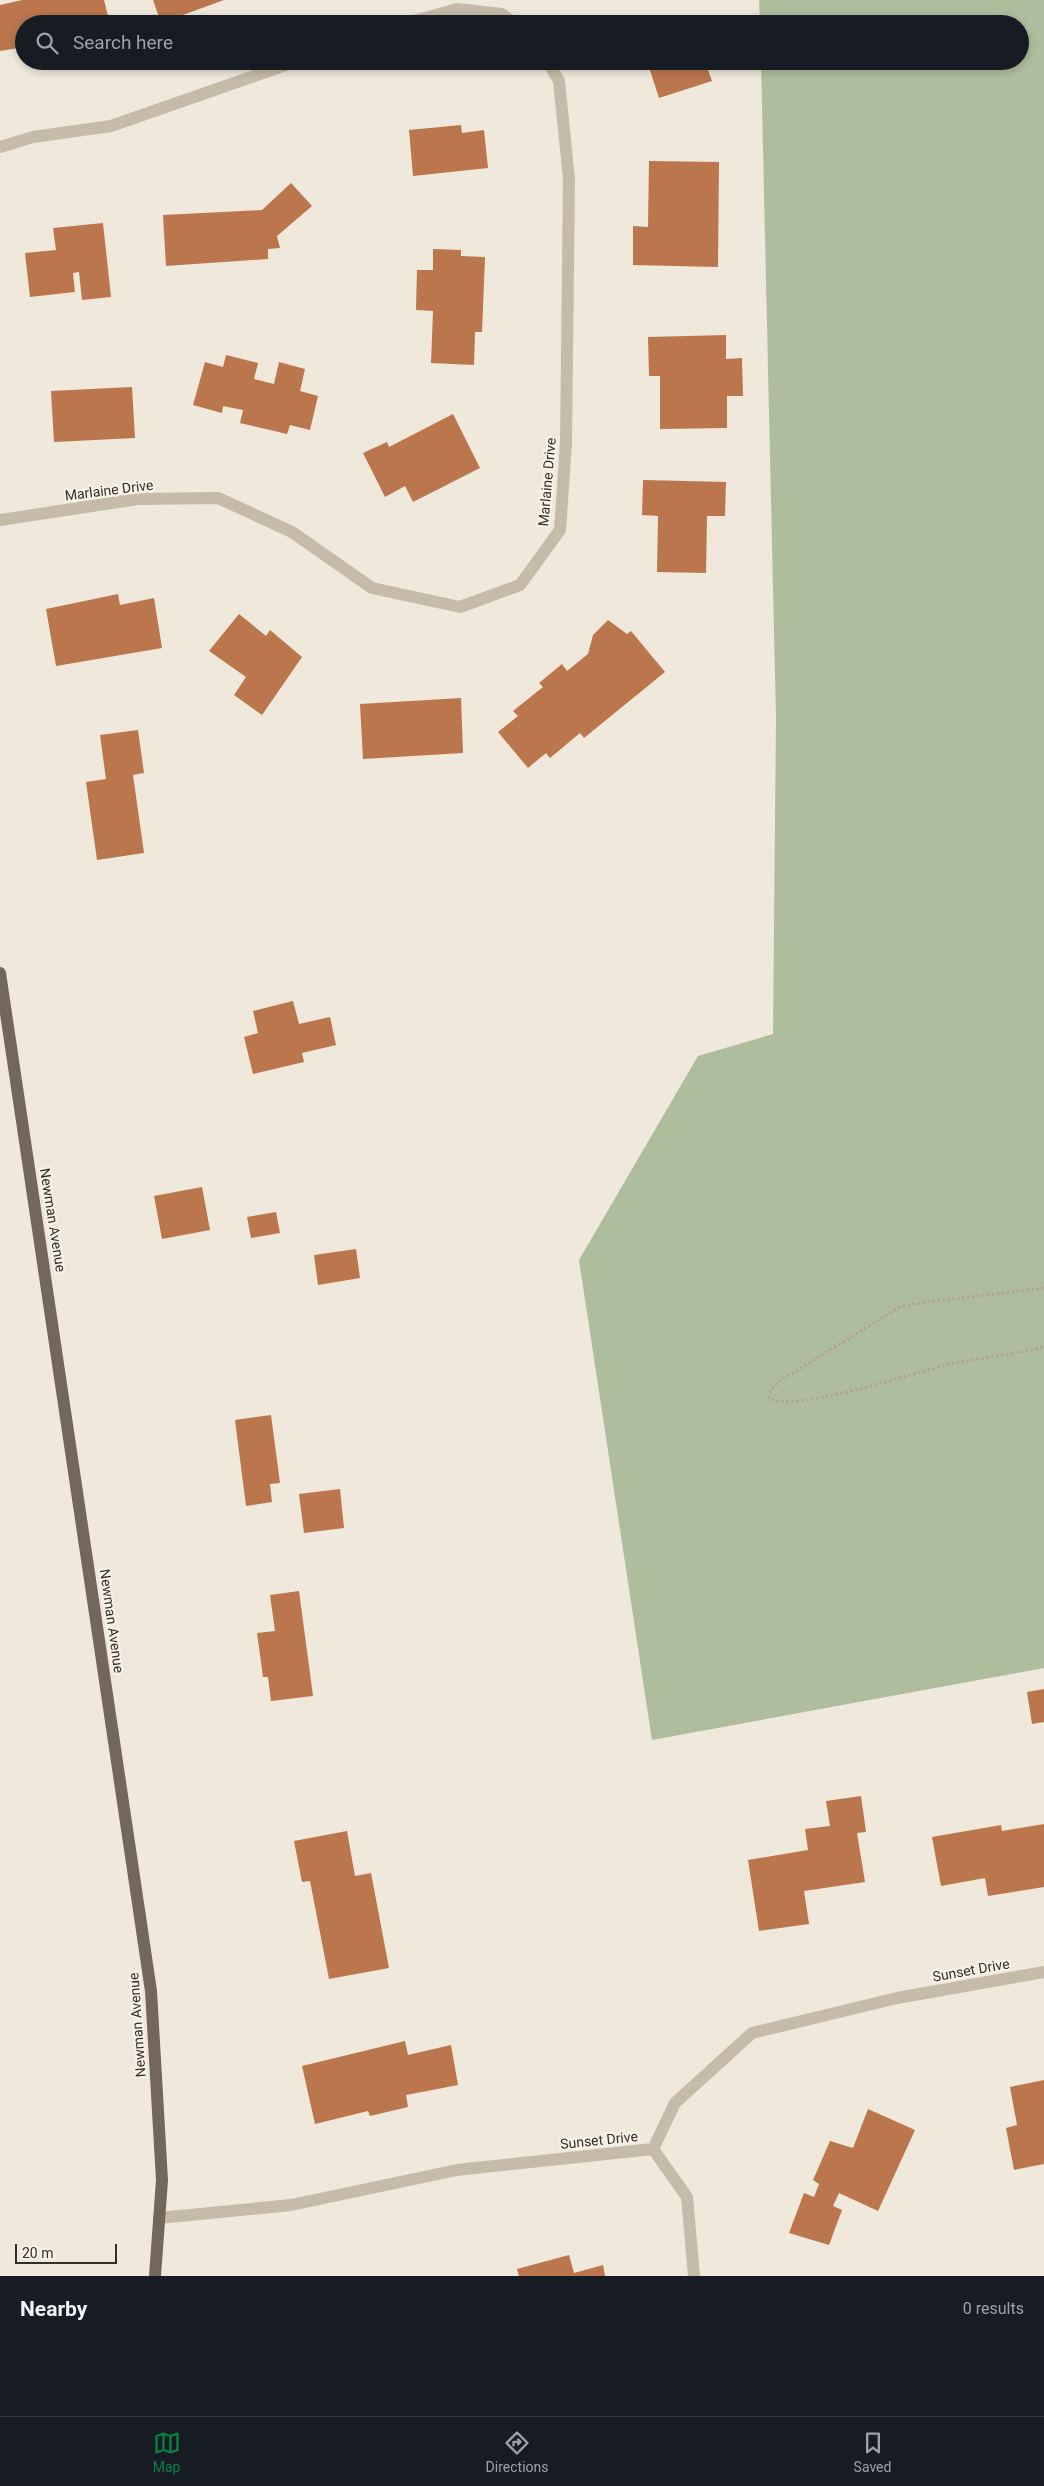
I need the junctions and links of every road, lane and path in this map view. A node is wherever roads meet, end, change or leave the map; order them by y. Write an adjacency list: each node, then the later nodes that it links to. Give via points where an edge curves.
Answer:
1 (435, 15): 2 (street, via 457,9)
2 (503, 15)
3 (271, 70): 5 (street, via 111,126 33,137)
4 (553, 70): 6 (street, Marlaine Drive, via 559,81 569,179 566,443 560,530 520,584 460,607 372,588 292,532 218,498 138,499)
5 (0, 147)
6 (0, 520)
7 (0, 973): 12 (main road, Newman Avenue, via 151,1991 162,2180)
8 (1044, 1288): 9 (path, via 900,1307 778,1382 769,1397 780,1402 816,1399 950,1364)
9 (1044, 1347)
10 (1044, 1972): 11 (street, Sunset Drive, via 897,1998 752,2033 674,2103)
11 (653, 2149): 12 (street, Sunset Drive, via 457,2170 291,2205); 14 (street, via 686,2196)
12 (159, 2218): 13 (main road, Newman Avenue)
13 (155, 2276)
14 (694, 2276)

